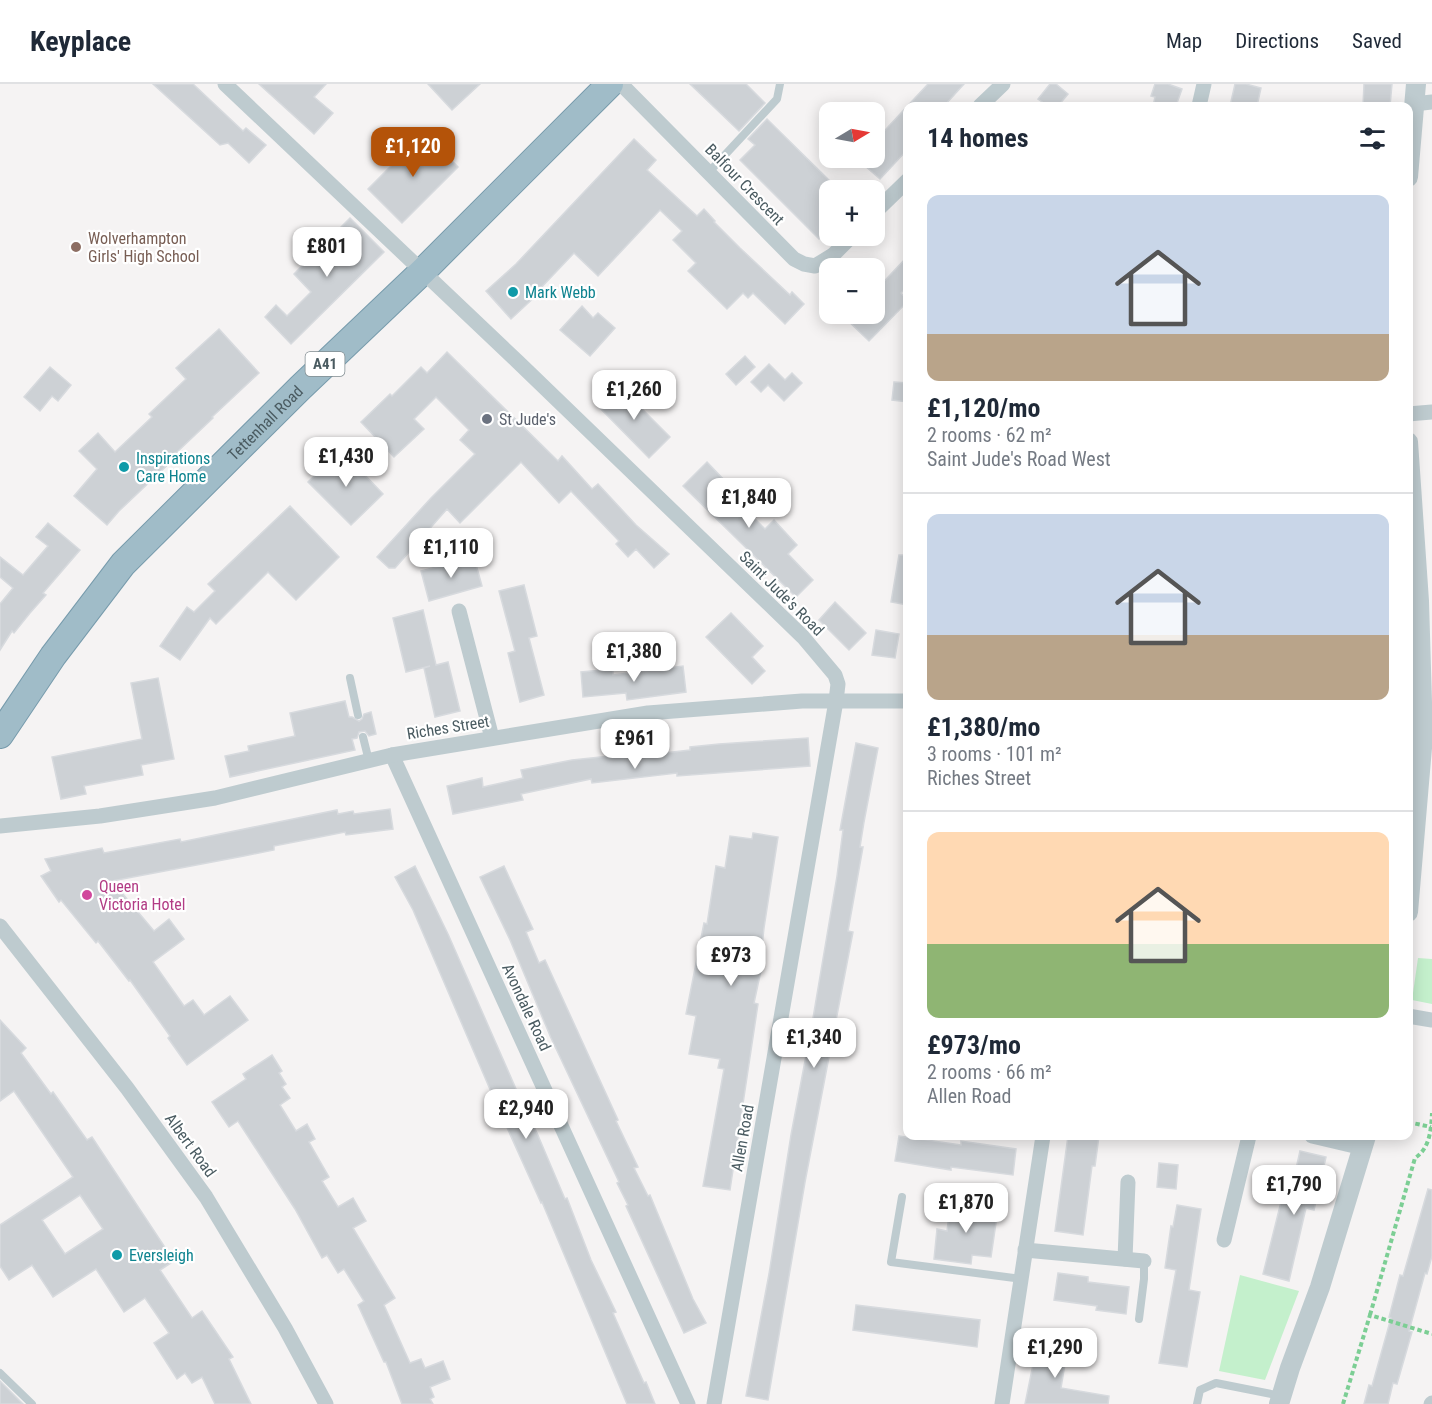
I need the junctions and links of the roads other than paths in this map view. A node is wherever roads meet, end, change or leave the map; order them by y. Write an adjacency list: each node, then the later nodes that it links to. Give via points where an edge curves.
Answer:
1 (225, 84): 16 (street, Saint Jude's Road)
2 (610, 84): 16 (highway, Tettenhall Road / A41)
3 (621, 84): 12 (street, Balfour Crescent)
4 (780, 84): 12 (lane, via 777,99)
5 (1003, 84): 8 (street)
6 (1204, 84): 9 (street)
7 (1416, 84): 10 (street)
8 (984, 102)
9 (1199, 102)
10 (1423, 103): 11 (street)
11 (1413, 152)
12 (709, 172): 15 (street, Balfour Crescent, via 794,259 815,266)
13 (903, 185): 14 (street)
14 (885, 202)
15 (841, 246)
16 (423, 271): 23 (street, Saint Jude's Road, via 803,637 835,675); 25 (highway, Tettenhall Road / A41, via 123,564 53,656)
17 (1432, 412): 18 (street)
18 (1413, 414)
19 (1413, 579): 30 (street, via 1423,714)
20 (459, 612): 27 (street)
21 (350, 678): 24 (lane)
22 (903, 700): 23 (street, Riches Street)
23 (836, 701): 27 (street, Riches Street, via 648,713); 53 (street, Allen Road)
24 (358, 715)
25 (0, 735)
26 (363, 737): 29 (lane)
27 (492, 738): 28 (street, Riches Street)
28 (392, 755): 29 (street, Riches Street); 52 (street, Avondale Road)
29 (369, 760): 32 (street, Riches Street, via 215,798)
30 (1415, 769): 31 (street)
31 (1413, 810)
32 (0, 826)
33 (0, 926): 51 (street, Albert Road, via 128,1088 206,1197)
34 (1413, 1017): 35 (street)
35 (1432, 1020)
36 (1042, 1140): 43 (street)
37 (1248, 1140): 42 (street)
38 (1346, 1140): 39 (street)
39 (1364, 1142): 49 (street, via 1320,1287)
40 (1128, 1182): 44 (street)
41 (902, 1197): 46 (lane, via 891,1262)
42 (1224, 1240)
43 (1025, 1250): 44 (street); 46 (street)
44 (1125, 1259): 45 (street)
45 (1144, 1261): 47 (lane)
46 (1022, 1279): 54 (street)
47 (1139, 1319)
48 (0, 1373): 50 (lane)
49 (1280, 1400): 55 (lane, via 1216,1383 1200,1390)
50 (32, 1404)
51 (326, 1404)
52 (688, 1404)
53 (714, 1404)
54 (1002, 1404)
55 (1197, 1404)

